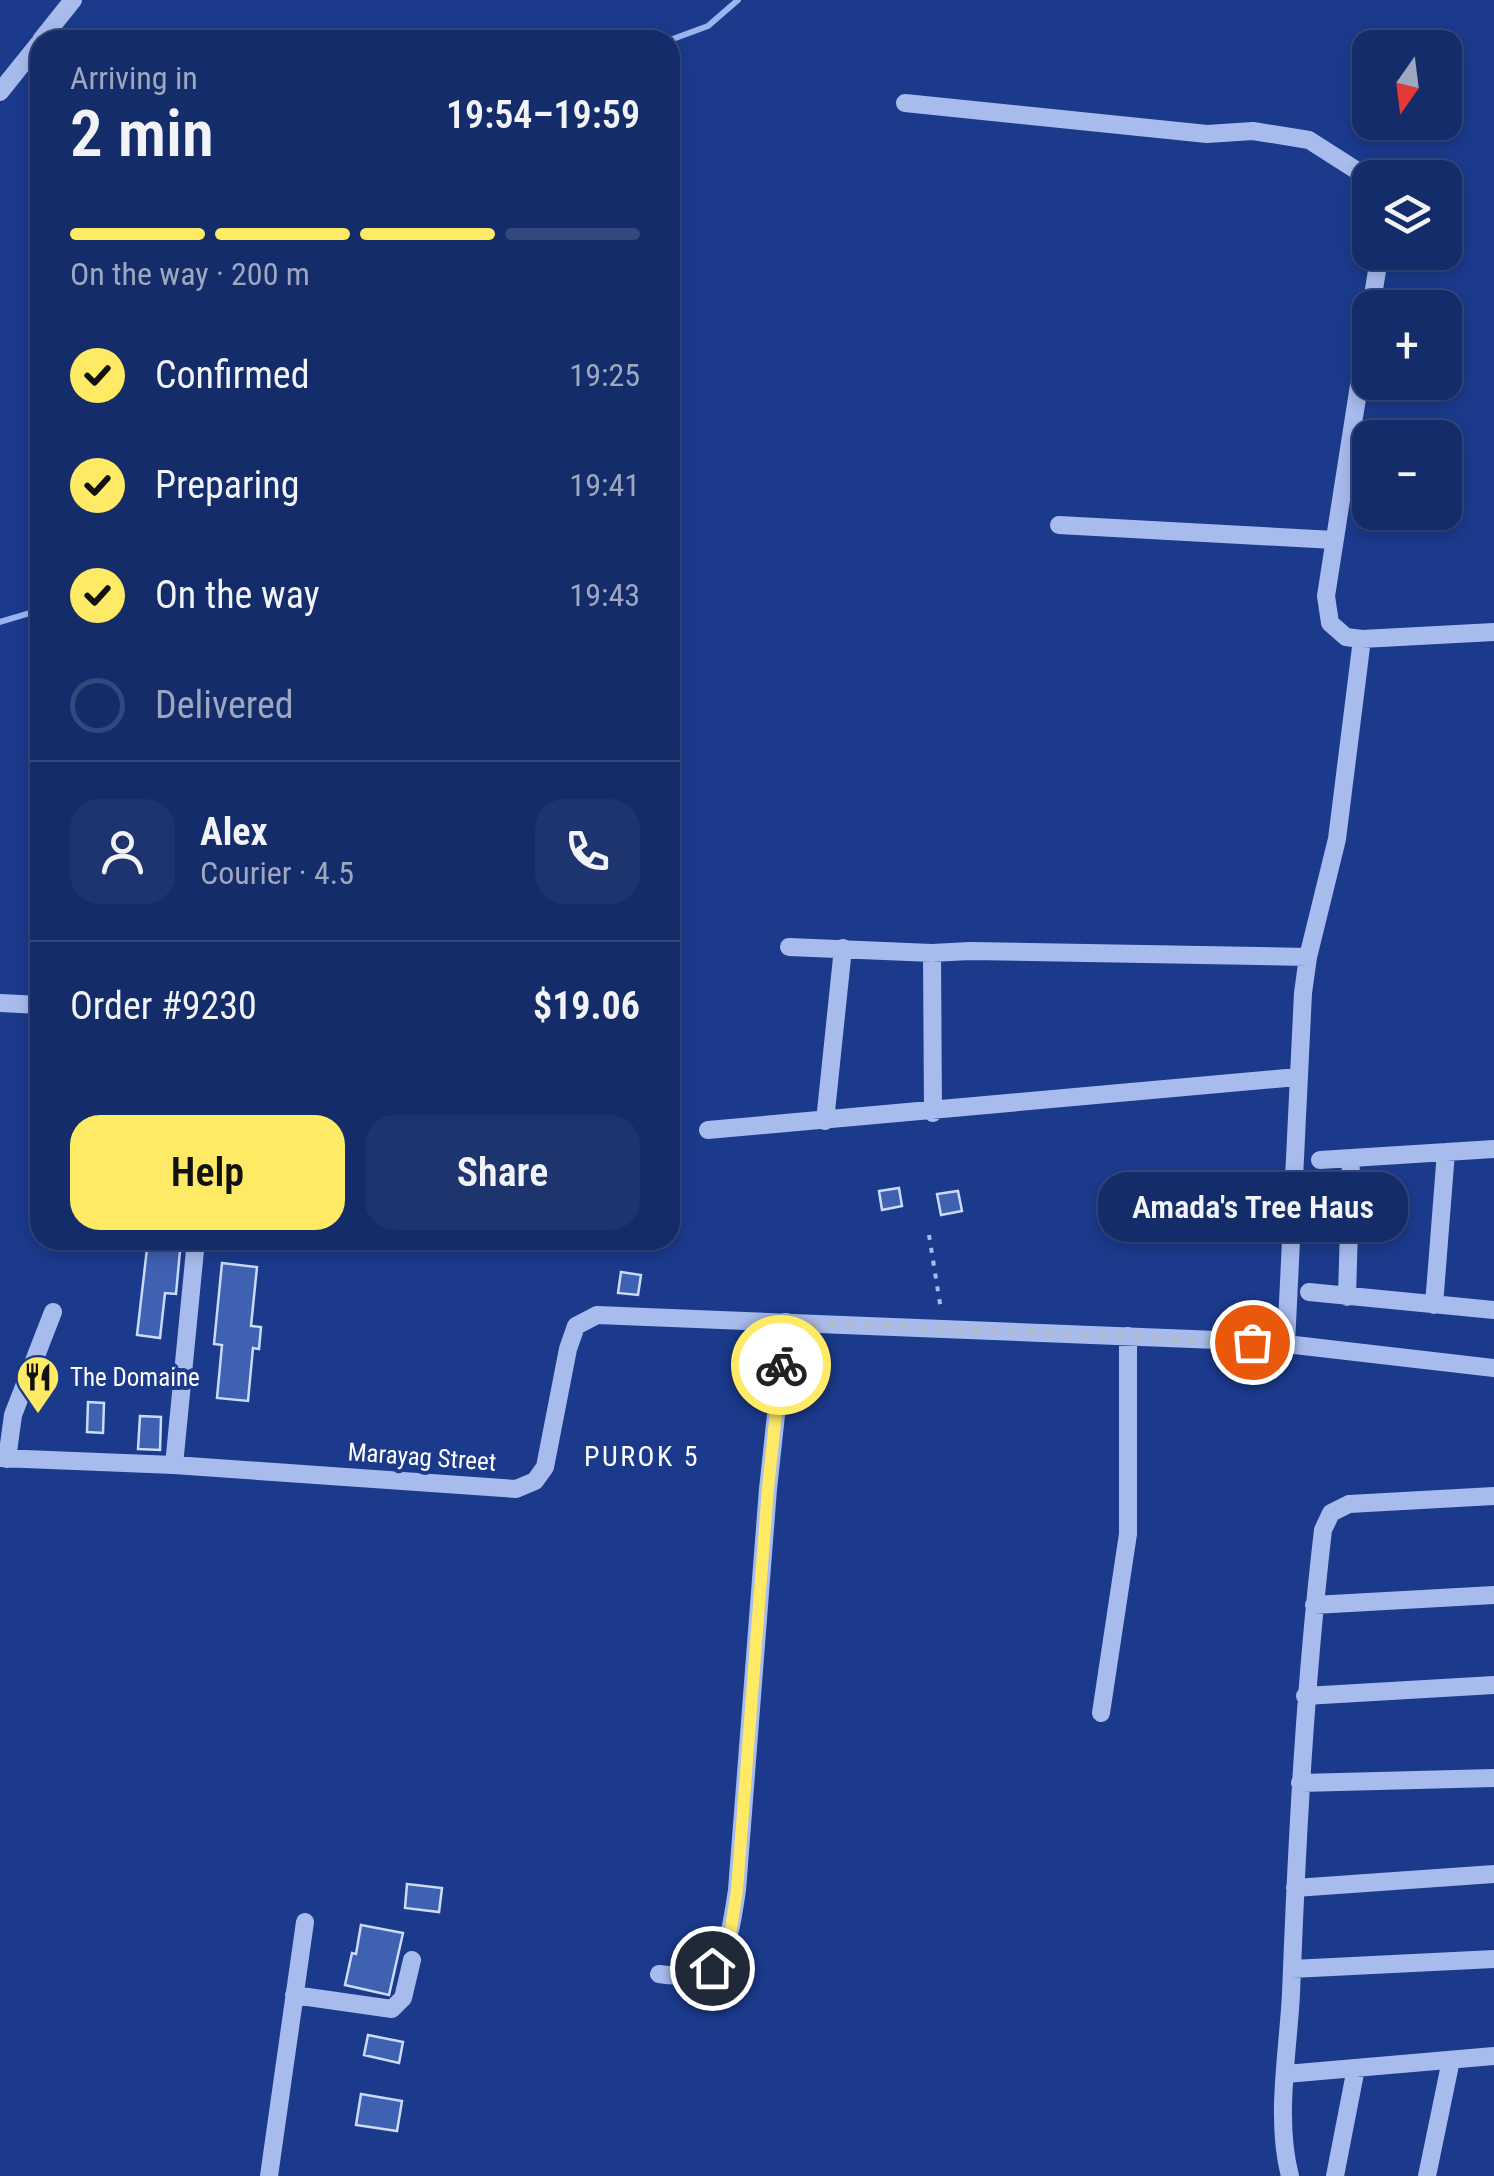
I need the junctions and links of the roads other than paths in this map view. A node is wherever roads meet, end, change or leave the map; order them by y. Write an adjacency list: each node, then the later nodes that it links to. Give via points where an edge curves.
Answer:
1 (73, 0): 2 (street)
2 (50, 30)
3 (30, 55): 4 (street)
4 (0, 92)
5 (905, 104): 6 (street, via 1206,134 1253,131 1310,140)
6 (1352, 167)
7 (1356, 400): 9 (street)
8 (1059, 526): 9 (street)
9 (1334, 540): 11 (street, via 1326,596 1330,624)
10 (1494, 632): 11 (street)
11 (1362, 639): 15 (street, via 1338,838)
12 (789, 948): 13 (street)
13 (843, 948): 14 (street); 20 (street)
14 (932, 953): 15 (street); 19 (street)
15 (1308, 957): 18 (street)
16 (0, 1003): 17 (street)
17 (30, 1004)
18 (1297, 1078): 19 (street); 34 (street)
19 (932, 1112): 20 (street)
20 (826, 1120): 21 (street)
21 (708, 1130)
22 (1494, 1149): 23 (street)
23 (1446, 1152): 24 (street); 29 (street)
24 (1350, 1158): 25 (street); 28 (street)
25 (1320, 1160)
26 (195, 1250): 37 (street)
27 (1309, 1292): 28 (street)
28 (1347, 1298): 29 (street)
29 (1434, 1305): 30 (street)
30 (1494, 1310)
31 (53, 1312): 36 (street, via 13,1415)
32 (786, 1322): 33 (street, Marayag Street); 37 (street, Marayag Street, via 622,1314 597,1315 576,1326 545,1467 535,1481 516,1489); 52 (street, via 729,1941 712,1968 682,1978)
33 (1128, 1336): 34 (street, Marayag Street); 43 (street, via 1128,1534)
34 (1286, 1344): 35 (street, Marayag Street)
35 (1494, 1368)
36 (4, 1459): 37 (street, Marayag Street)
37 (174, 1465)
38 (1494, 1496): 40 (street, via 1349,1504 1331,1514)
39 (1494, 1595): 40 (street)
40 (1314, 1605): 42 (street)
41 (1494, 1685): 42 (street)
42 (1305, 1696): 45 (street)
43 (1102, 1712)
44 (1494, 1778): 45 (street)
45 (1300, 1783): 47 (street)
46 (1494, 1874): 47 (street)
47 (1294, 1888): 51 (street)
48 (306, 1922): 53 (street)
49 (1494, 1959): 51 (street)
50 (412, 1960): 53 (street, via 402,1998 392,2009)
51 (1292, 1970): 57 (street)
52 (659, 1974)
53 (294, 1995): 58 (street)
54 (1494, 2056): 55 (street)
55 (1451, 2060): 56 (street); 61 (street)
56 (1356, 2068): 57 (street); 60 (street)
57 (1286, 2074): 59 (street, via 1284,2152)
58 (270, 2176)
59 (1290, 2176)
60 (1334, 2176)
61 (1427, 2176)

